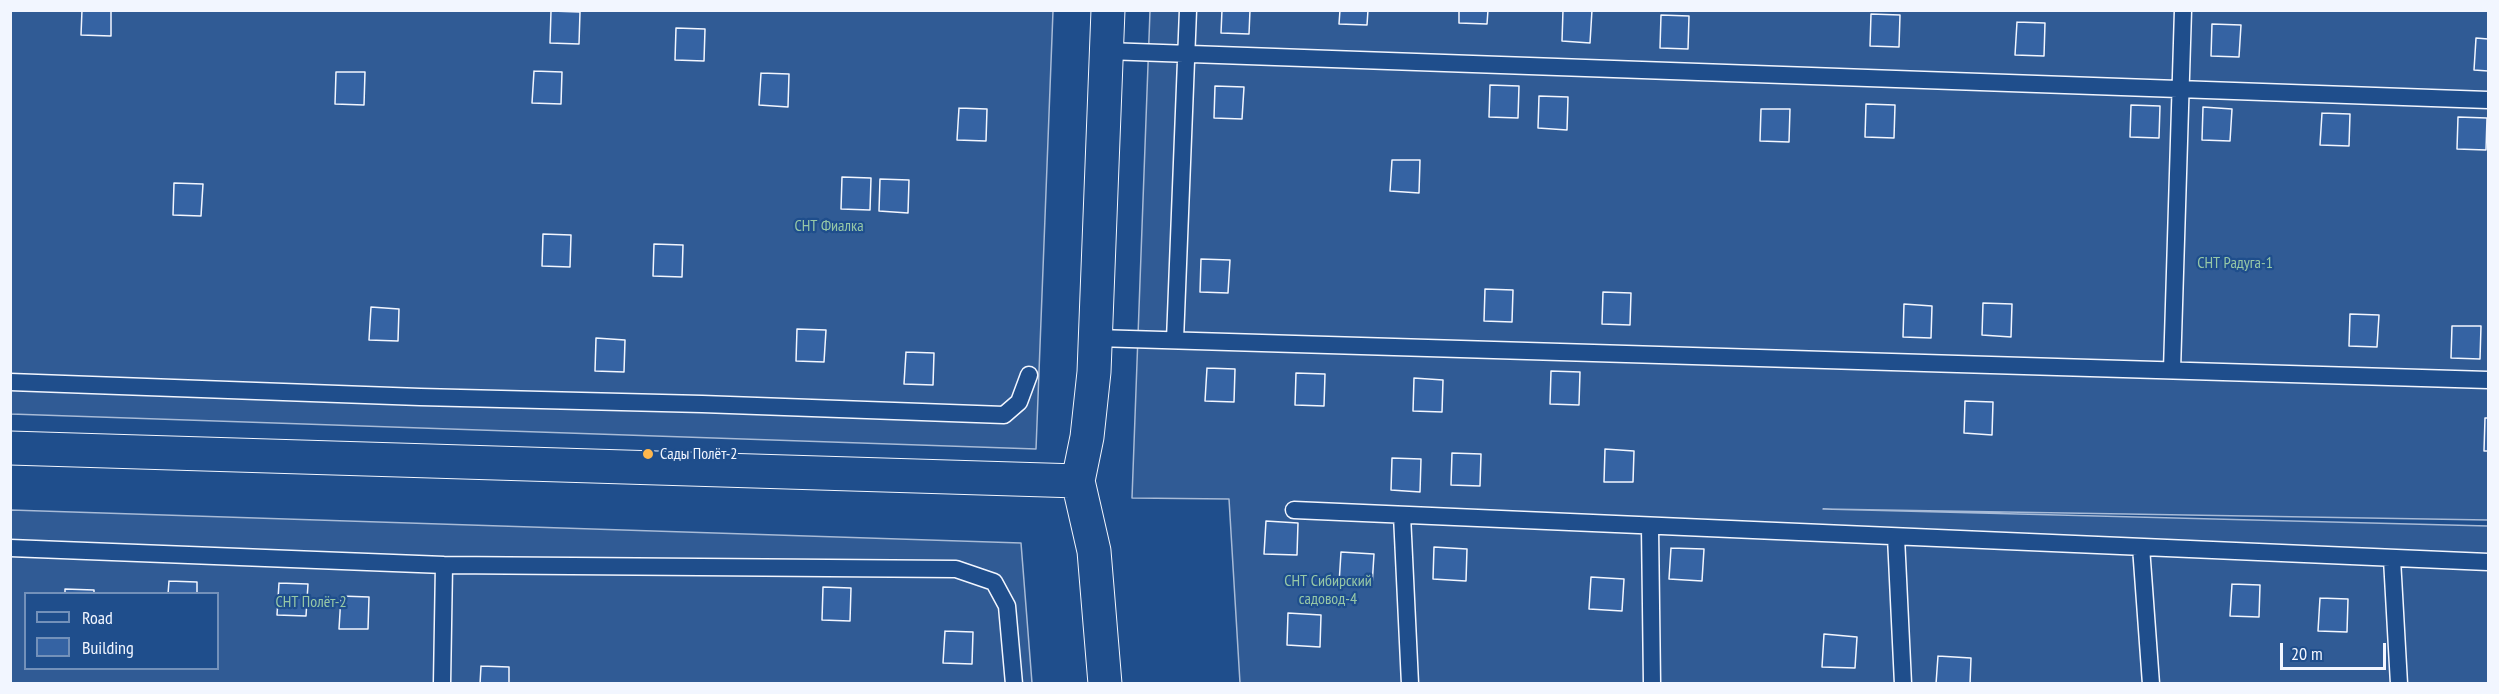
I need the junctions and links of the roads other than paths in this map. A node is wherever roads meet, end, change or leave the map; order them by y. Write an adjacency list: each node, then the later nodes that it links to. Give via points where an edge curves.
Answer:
1 (1108, 10): 4 (street)
2 (1188, 10): 5 (lane)
3 (2183, 10): 6 (lane)
4 (1106, 51): 5 (lane); 8 (street)
5 (1186, 54): 6 (lane); 9 (lane)
6 (2181, 89): 7 (lane); 10 (lane)
7 (2488, 100)
8 (1096, 338): 9 (lane); 15 (street)
9 (1175, 340): 10 (lane)
10 (2172, 370): 12 (lane)
11 (1029, 375): 13 (lane, via 1019,402 1004,415)
12 (2488, 380)
13 (10, 382)
14 (10, 448): 15 (street)
15 (1078, 482): 27 (street, via 1094,551)
16 (1294, 510): 17 (lane)
17 (1402, 514): 18 (lane); 28 (lane)
18 (1650, 527): 19 (lane); 29 (lane)
19 (1896, 537): 21 (lane); 30 (lane)
20 (10, 548): 24 (lane)
21 (2141, 548): 22 (lane); 31 (lane)
22 (2392, 560): 23 (lane); 32 (lane)
23 (2488, 562)
24 (444, 565): 25 (lane); 26 (lane, via 956,569 994,582 1007,606)
25 (442, 684)
26 (1014, 684)
27 (1105, 684)
28 (1410, 684)
29 (1652, 684)
30 (1903, 684)
31 (2151, 684)
32 (2399, 684)

